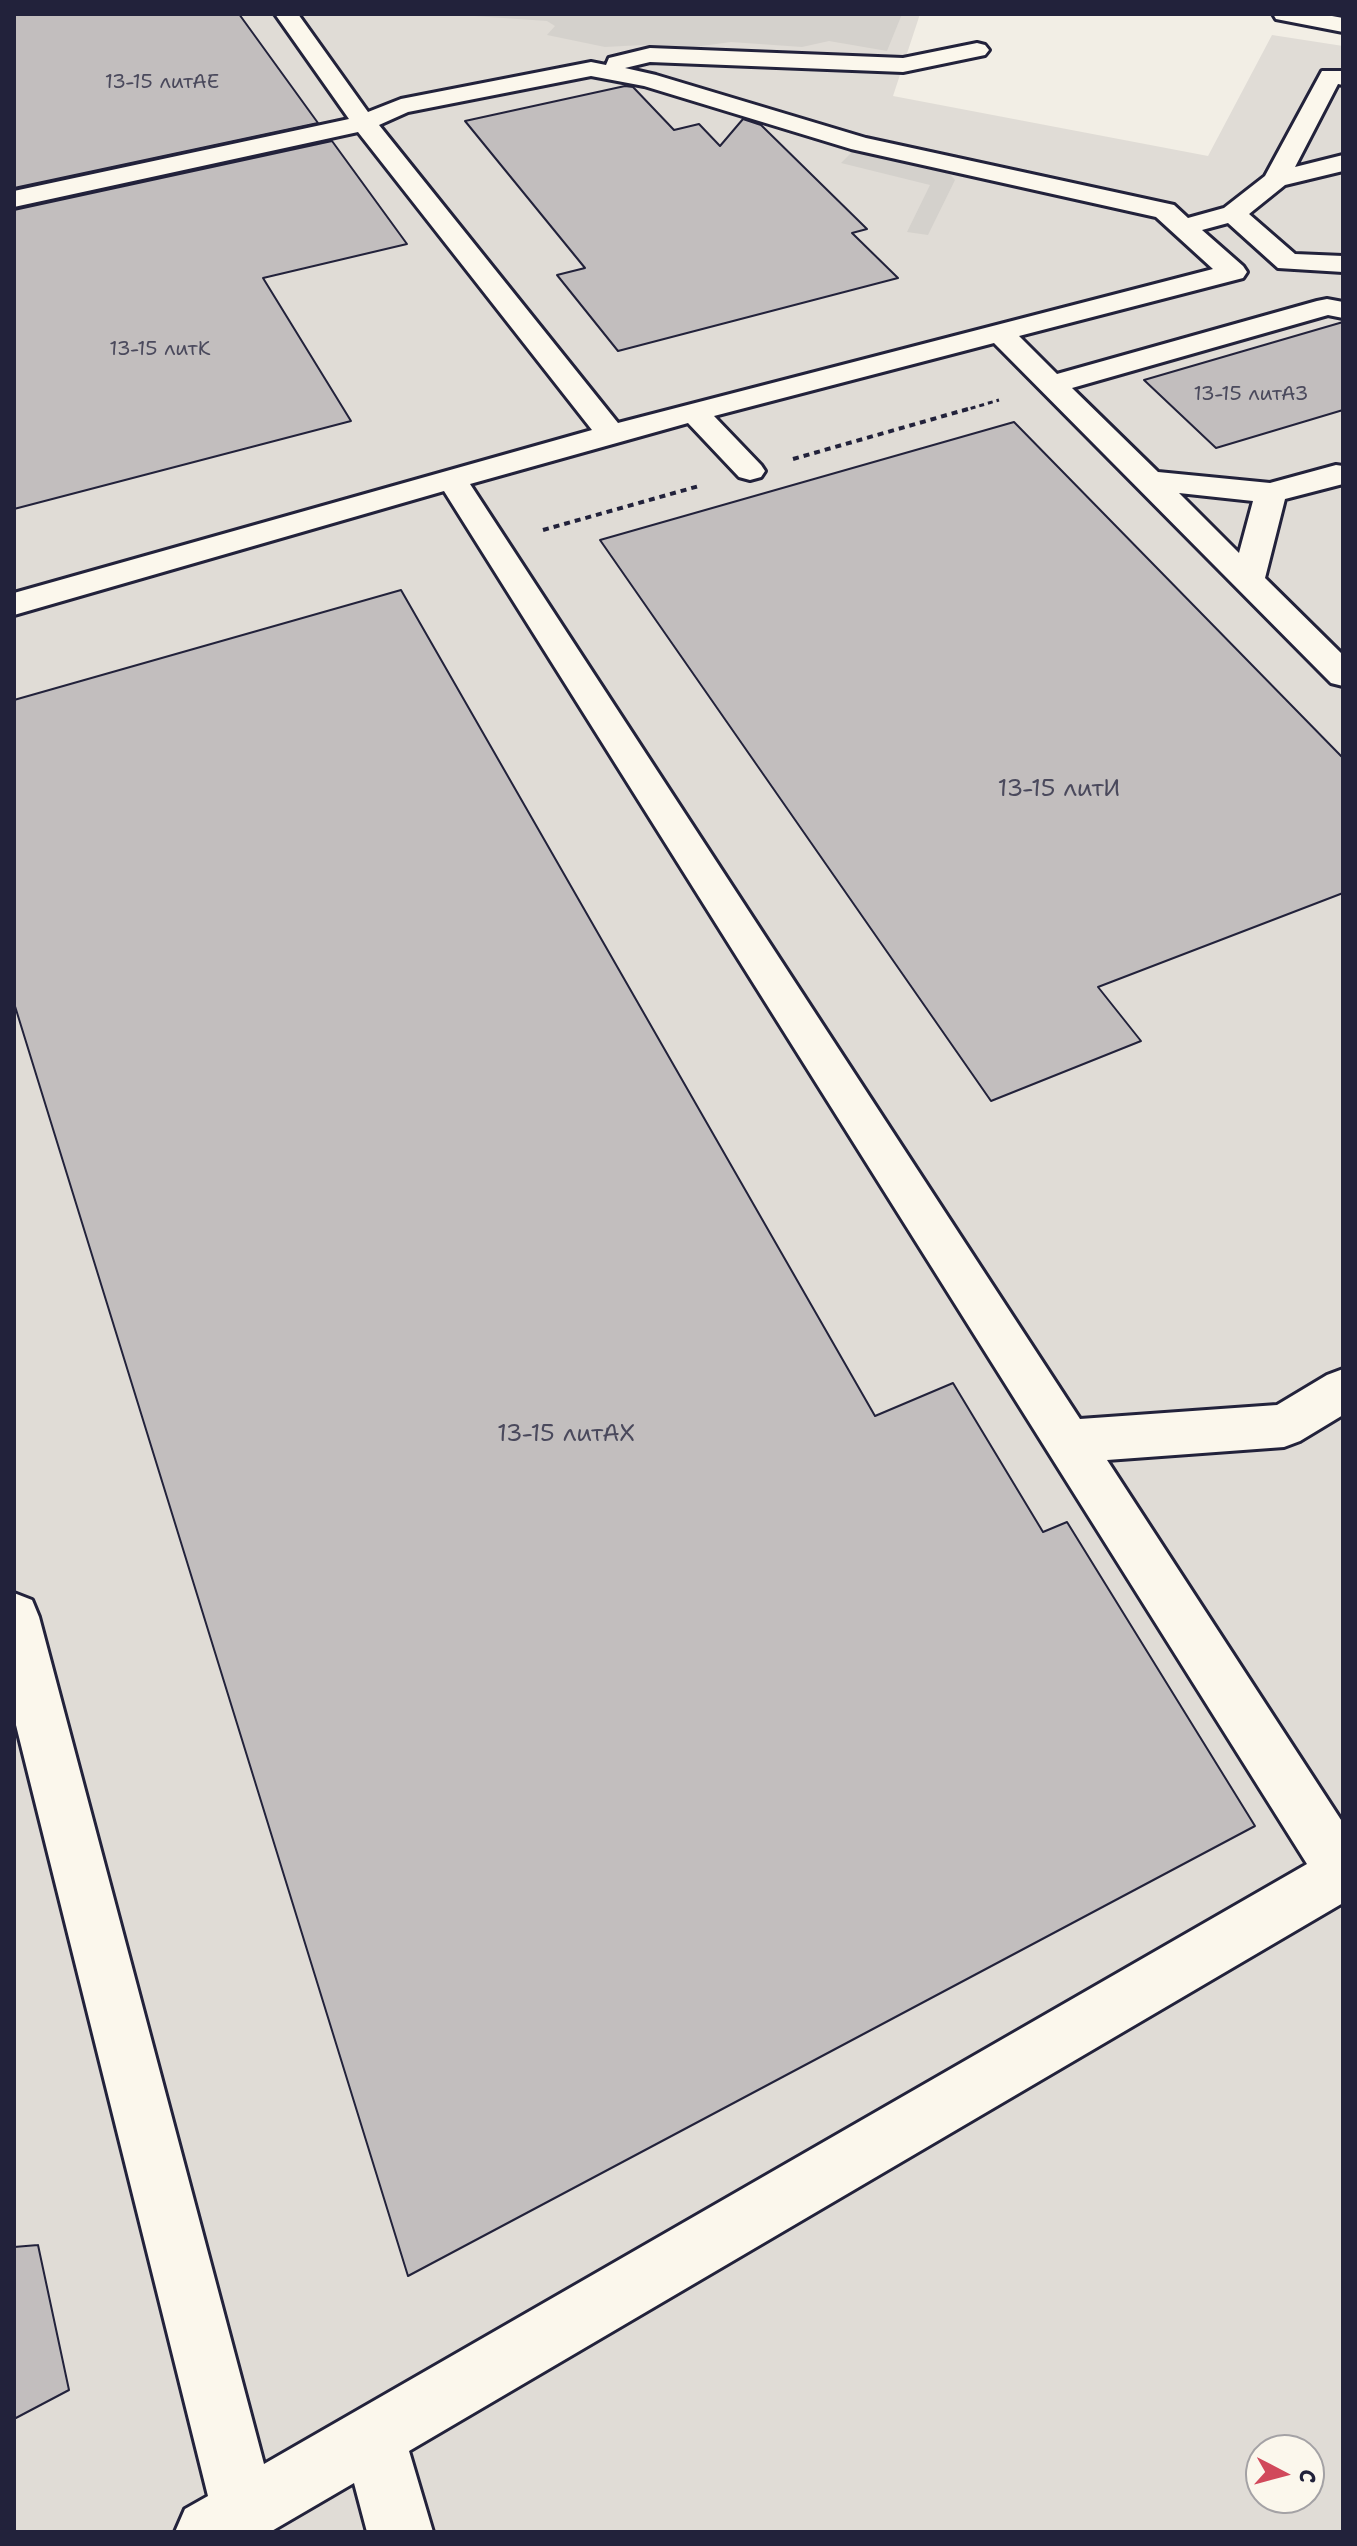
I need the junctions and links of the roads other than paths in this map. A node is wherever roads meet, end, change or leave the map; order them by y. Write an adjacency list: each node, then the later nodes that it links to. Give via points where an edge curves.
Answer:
1 (286, 14): 7 (lane)
2 (1284, 14): 3 (lane)
3 (1343, 25)
4 (977, 50): 5 (lane, via 903,65 650,55)
5 (591, 69): 7 (lane, via 401,106); 12 (lane, via 648,80 860,144 1165,211)
6 (1343, 78): 9 (lane, via 1330,76)
7 (364, 123): 10 (lane); 18 (lane)
8 (1343, 163): 9 (lane)
9 (1276, 180): 11 (lane)
10 (14, 199)
11 (1233, 214): 12 (lane); 13 (lane, via 1288,262)
12 (1184, 227): 15 (lane, via 1233,272)
13 (1343, 264)
14 (1343, 310): 16 (lane, via 1327,307)
15 (999, 332): 16 (lane); 17 (lane)
16 (1053, 384): 22 (lane)
17 (694, 412): 18 (lane); 19 (lane)
18 (611, 434): 21 (lane)
19 (750, 471)
20 (1343, 475): 23 (lane)
21 (453, 481): 25 (lane); 28 (lane)
22 (1150, 481): 23 (lane); 24 (lane)
23 (1271, 493): 24 (lane)
24 (1248, 580): 26 (lane)
25 (14, 604)
26 (1343, 675)
27 (1343, 1390): 28 (lane, via 1284,1426)
28 (1068, 1441): 30 (lane)
29 (14, 1617): 32 (lane)
30 (1343, 1872): 31 (lane)
31 (373, 2437): 32 (lane); 33 (lane)
32 (226, 2522)
33 (400, 2532)

